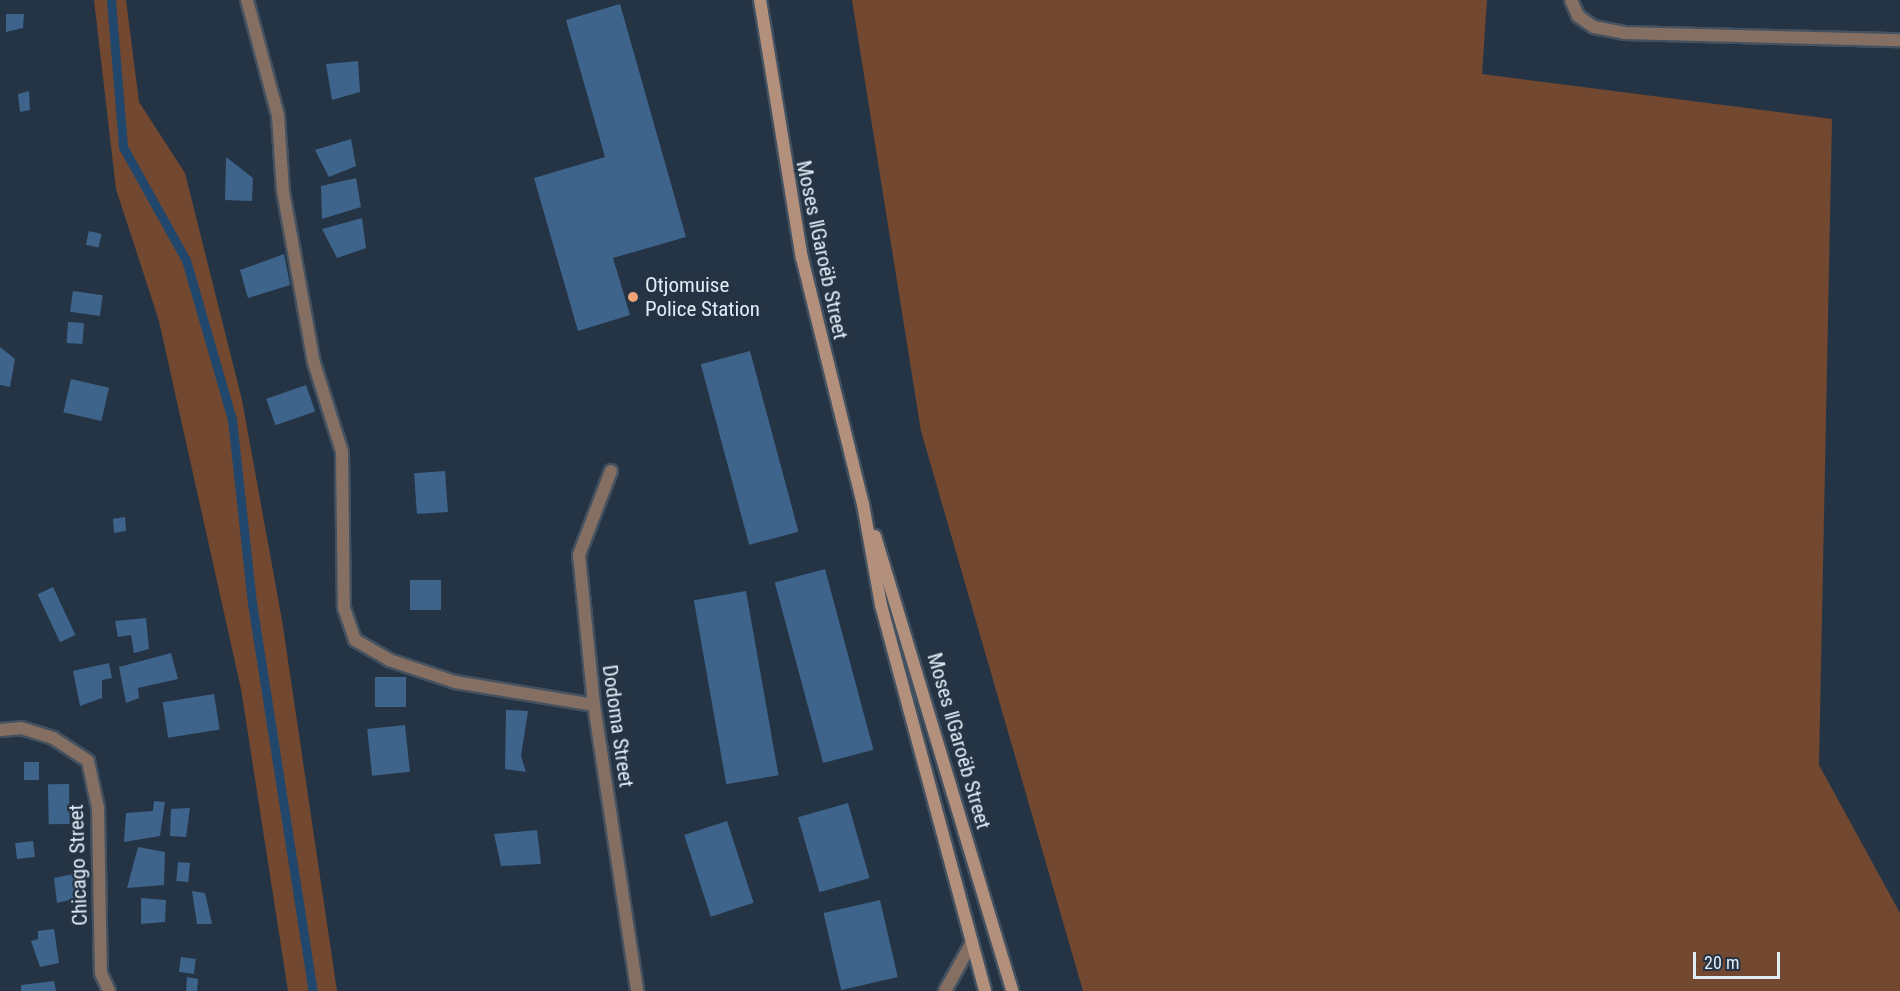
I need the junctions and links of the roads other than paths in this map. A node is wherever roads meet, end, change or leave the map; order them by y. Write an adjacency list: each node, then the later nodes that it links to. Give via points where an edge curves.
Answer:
1 (247, 0): 7 (street, via 278,116 283,191 314,363 342,452 342,565 345,608 355,640 389,660 455,682)
2 (760, 0): 6 (main road, Moses ǁGaroëb Street, via 800,247)
3 (1570, 0): 4 (street, via 1578,16 1594,27 1624,33)
4 (1900, 40)
5 (611, 471): 7 (street, Dodoma Street, via 579,555)
6 (863, 504): 9 (main road, Moses ǁGaroëb Street, via 881,605); 14 (main road, Moses ǁGaroëb Street, via 897,599)
7 (594, 705): 11 (street, Dodoma Street)
8 (0, 730): 10 (street, Chicago Street, via 21,728 53,738 88,761 98,808 100,973)
9 (971, 944): 12 (street); 13 (main road, Moses ǁGaroëb Street)
10 (109, 991)
11 (637, 991)
12 (945, 991)
13 (985, 991)
14 (1012, 991)

